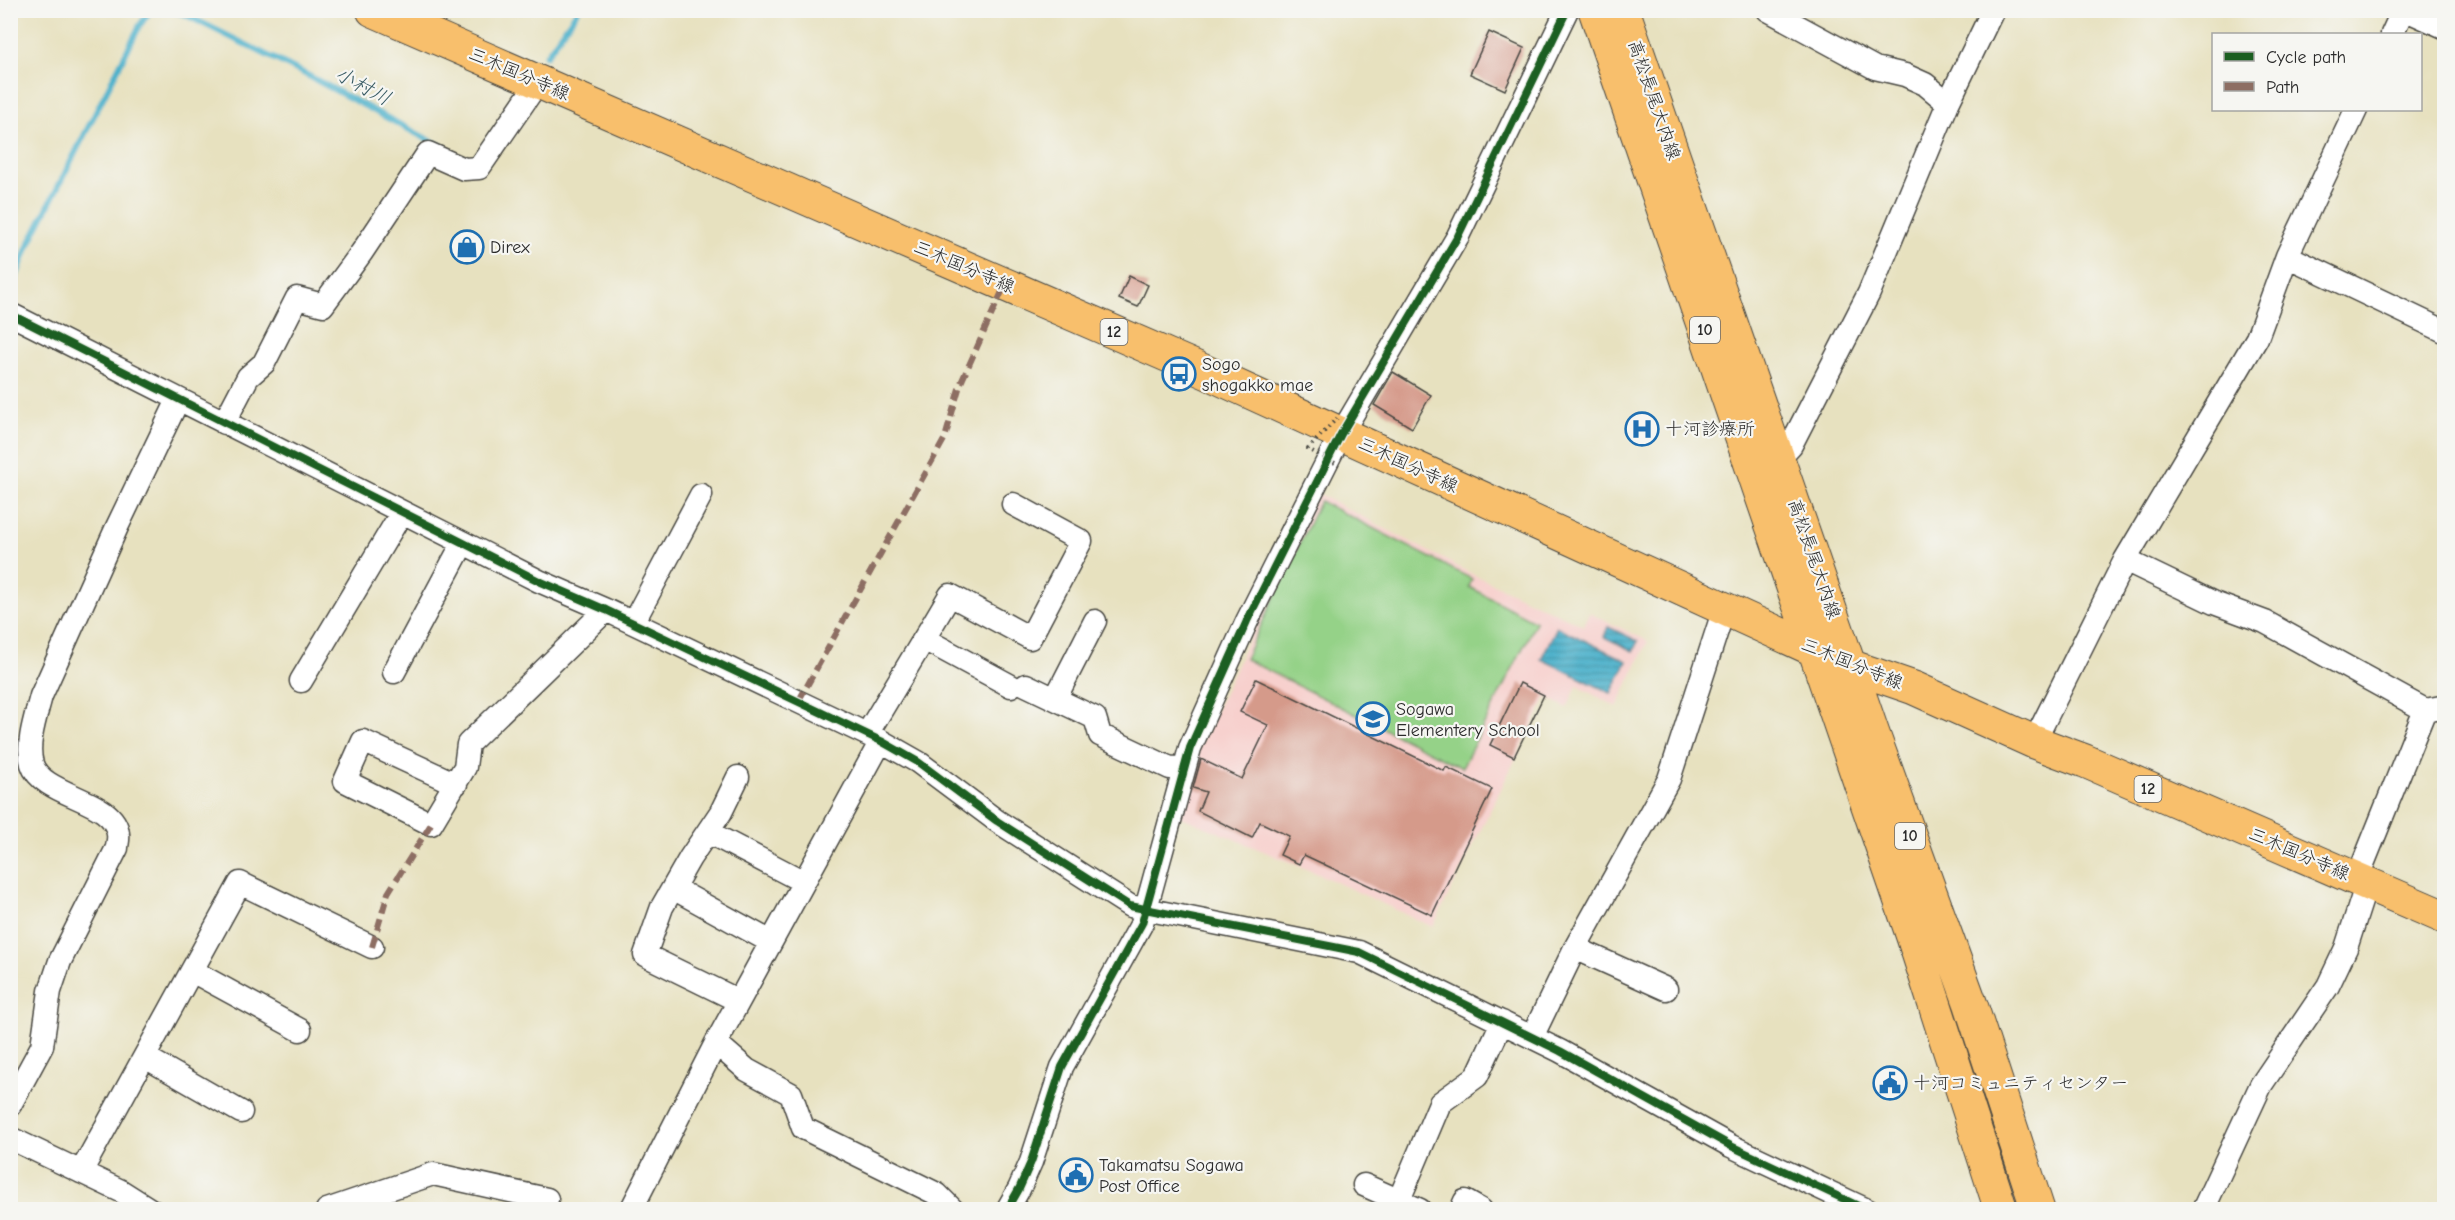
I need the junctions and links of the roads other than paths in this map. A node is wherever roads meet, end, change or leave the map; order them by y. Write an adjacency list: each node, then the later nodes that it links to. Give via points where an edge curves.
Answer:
1 (373, 10): 10 (main road, 三木国分寺線 / 12)
2 (1567, 10): 18 (street, via 1458,236)
3 (1595, 10): 30 (main road, 高松長尾大内線 / 10)
4 (1623, 10): 19 (main road, 高松長尾大内線 / 10)
5 (1767, 10): 11 (street, via 1875,68 1925,84)
6 (2404, 10): 8 (street); 9 (street)
7 (1984, 14): 11 (street)
8 (2445, 27)
9 (2392, 33)
10 (538, 82): 17 (street, via 479,168 464,169 428,153 323,305 297,298 264,363 248,377); 18 (main road, 三木国分寺線 / 12, via 1196,368)
11 (1948, 103): 19 (street, via 1869,293 1791,445)
12 (2356, 111): 13 (street)
13 (2287, 256): 15 (street); 24 (street, via 2257,338)
14 (11, 314): 16 (street)
15 (2445, 331)
16 (178, 400): 17 (street); 58 (street, via 41,696 35,720 32,765 41,778 99,809 119,833 117,848 60,961 50,991 42,1046)
17 (224, 423): 22 (street)
18 (1337, 438): 25 (main road, 三木国分寺線 / 12); 38 (street, via 1247,621)
19 (1779, 458): 31 (main road, 高松長尾大内線 / 10)
20 (701, 495): 28 (street)
21 (1012, 504): 29 (street, via 1081,541 1030,638 950,595)
22 (402, 512): 23 (street); 33 (street)
23 (463, 543): 26 (street); 32 (street)
24 (2125, 560): 35 (street, via 2214,603 2265,622); 37 (street)
25 (1724, 609): 30 (main road, 三木国分寺線 / 12); 49 (street, via 1669,778)
26 (606, 610): 28 (street); 40 (street, via 468,744 465,767)
27 (1095, 621): 34 (street)
28 (633, 623): 36 (street)
29 (924, 639): 34 (street); 36 (street)
30 (1815, 650): 31 (main road, 三木国分寺線 / 12); 75 (main road, 高松長尾大内線 / 10)
31 (1850, 666): 37 (main road, 三木国分寺線 / 12, via 1914,688); 76 (main road, 高松長尾大内線 / 10, via 1971,1005)
32 (394, 672)
33 (301, 681)
34 (1055, 699): 38 (street, via 1095,718 1100,735 1170,768)
35 (2435, 710): 42 (street)
36 (874, 738): 43 (street); 45 (street, via 918,762 1063,864 1130,906)
37 (2034, 742): 42 (main road, 三木国分寺線 / 12)
38 (1185, 767): 45 (street)
39 (738, 777): 41 (street)
40 (456, 784): 40 (street, via 431,825 345,781 363,741)
41 (708, 832): 43 (street); 44 (street)
42 (2362, 881): 46 (main road, 三木国分寺線 / 12); 77 (street, via 2346,948 2328,986 2261,1085)
43 (804, 882): 47 (street)
44 (673, 888): 47 (street); 52 (street, via 645,955)
45 (1146, 910): 53 (street, via 1359,952); 70 (street, via 1062,1067 1031,1162)
46 (2445, 917)
47 (771, 942): 52 (street)
48 (372, 947): 50 (street, via 240,883)
49 (1575, 948): 51 (street); 55 (street)
50 (192, 971): 54 (street); 57 (street)
51 (1666, 989)
52 (739, 1001): 56 (street)
53 (1502, 1022): 55 (street); 64 (street, via 1477,1076 1440,1103)
54 (300, 1030)
55 (1532, 1037): 65 (street)
56 (716, 1043): 68 (street); 69 (street, via 747,1070 790,1094 803,1128 938,1194)
57 (145, 1057): 59 (street); 61 (street)
58 (10, 1105)
59 (241, 1112)
60 (10, 1138): 61 (street)
61 (81, 1172): 66 (street)
62 (1364, 1185): 64 (street)
63 (547, 1199): 67 (street, via 433,1174)
64 (1399, 1200): 71 (street)
65 (1832, 1203): 74 (street)
66 (151, 1209)
67 (327, 1209)
68 (631, 1209)
69 (953, 1209)
70 (1007, 1209)
71 (1420, 1209)
72 (1461, 1209): 73 (street, via 1466,1202)
73 (1481, 1209)
74 (1867, 1209)
75 (2001, 1209)
76 (2038, 1209)
77 (2203, 1209)

